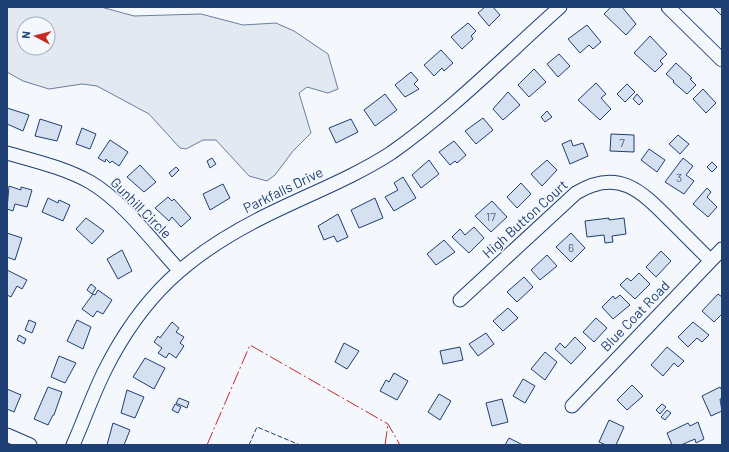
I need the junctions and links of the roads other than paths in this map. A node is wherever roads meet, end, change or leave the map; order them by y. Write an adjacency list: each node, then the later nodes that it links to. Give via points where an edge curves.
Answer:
1 (560, 7): 7 (street, Parkfalls Drive, via 434,120 390,153 369,166 236,231 204,250)
2 (668, 7): 3 (street)
3 (722, 60)
4 (7, 153): 7 (street, Gunhill Circle, via 77,176 98,187 120,206)
5 (722, 249): 6 (street, Blue Coat Road)
6 (710, 260): 8 (street, High Button Court, via 643,193 626,185 591,185 576,193); 9 (street, Blue Coat Road)
7 (178, 270): 12 (street, Parkfalls Drive, via 144,305 128,328 104,371)
8 (460, 300)
9 (572, 406)
10 (7, 435): 11 (street)
11 (30, 445)
12 (73, 445)

